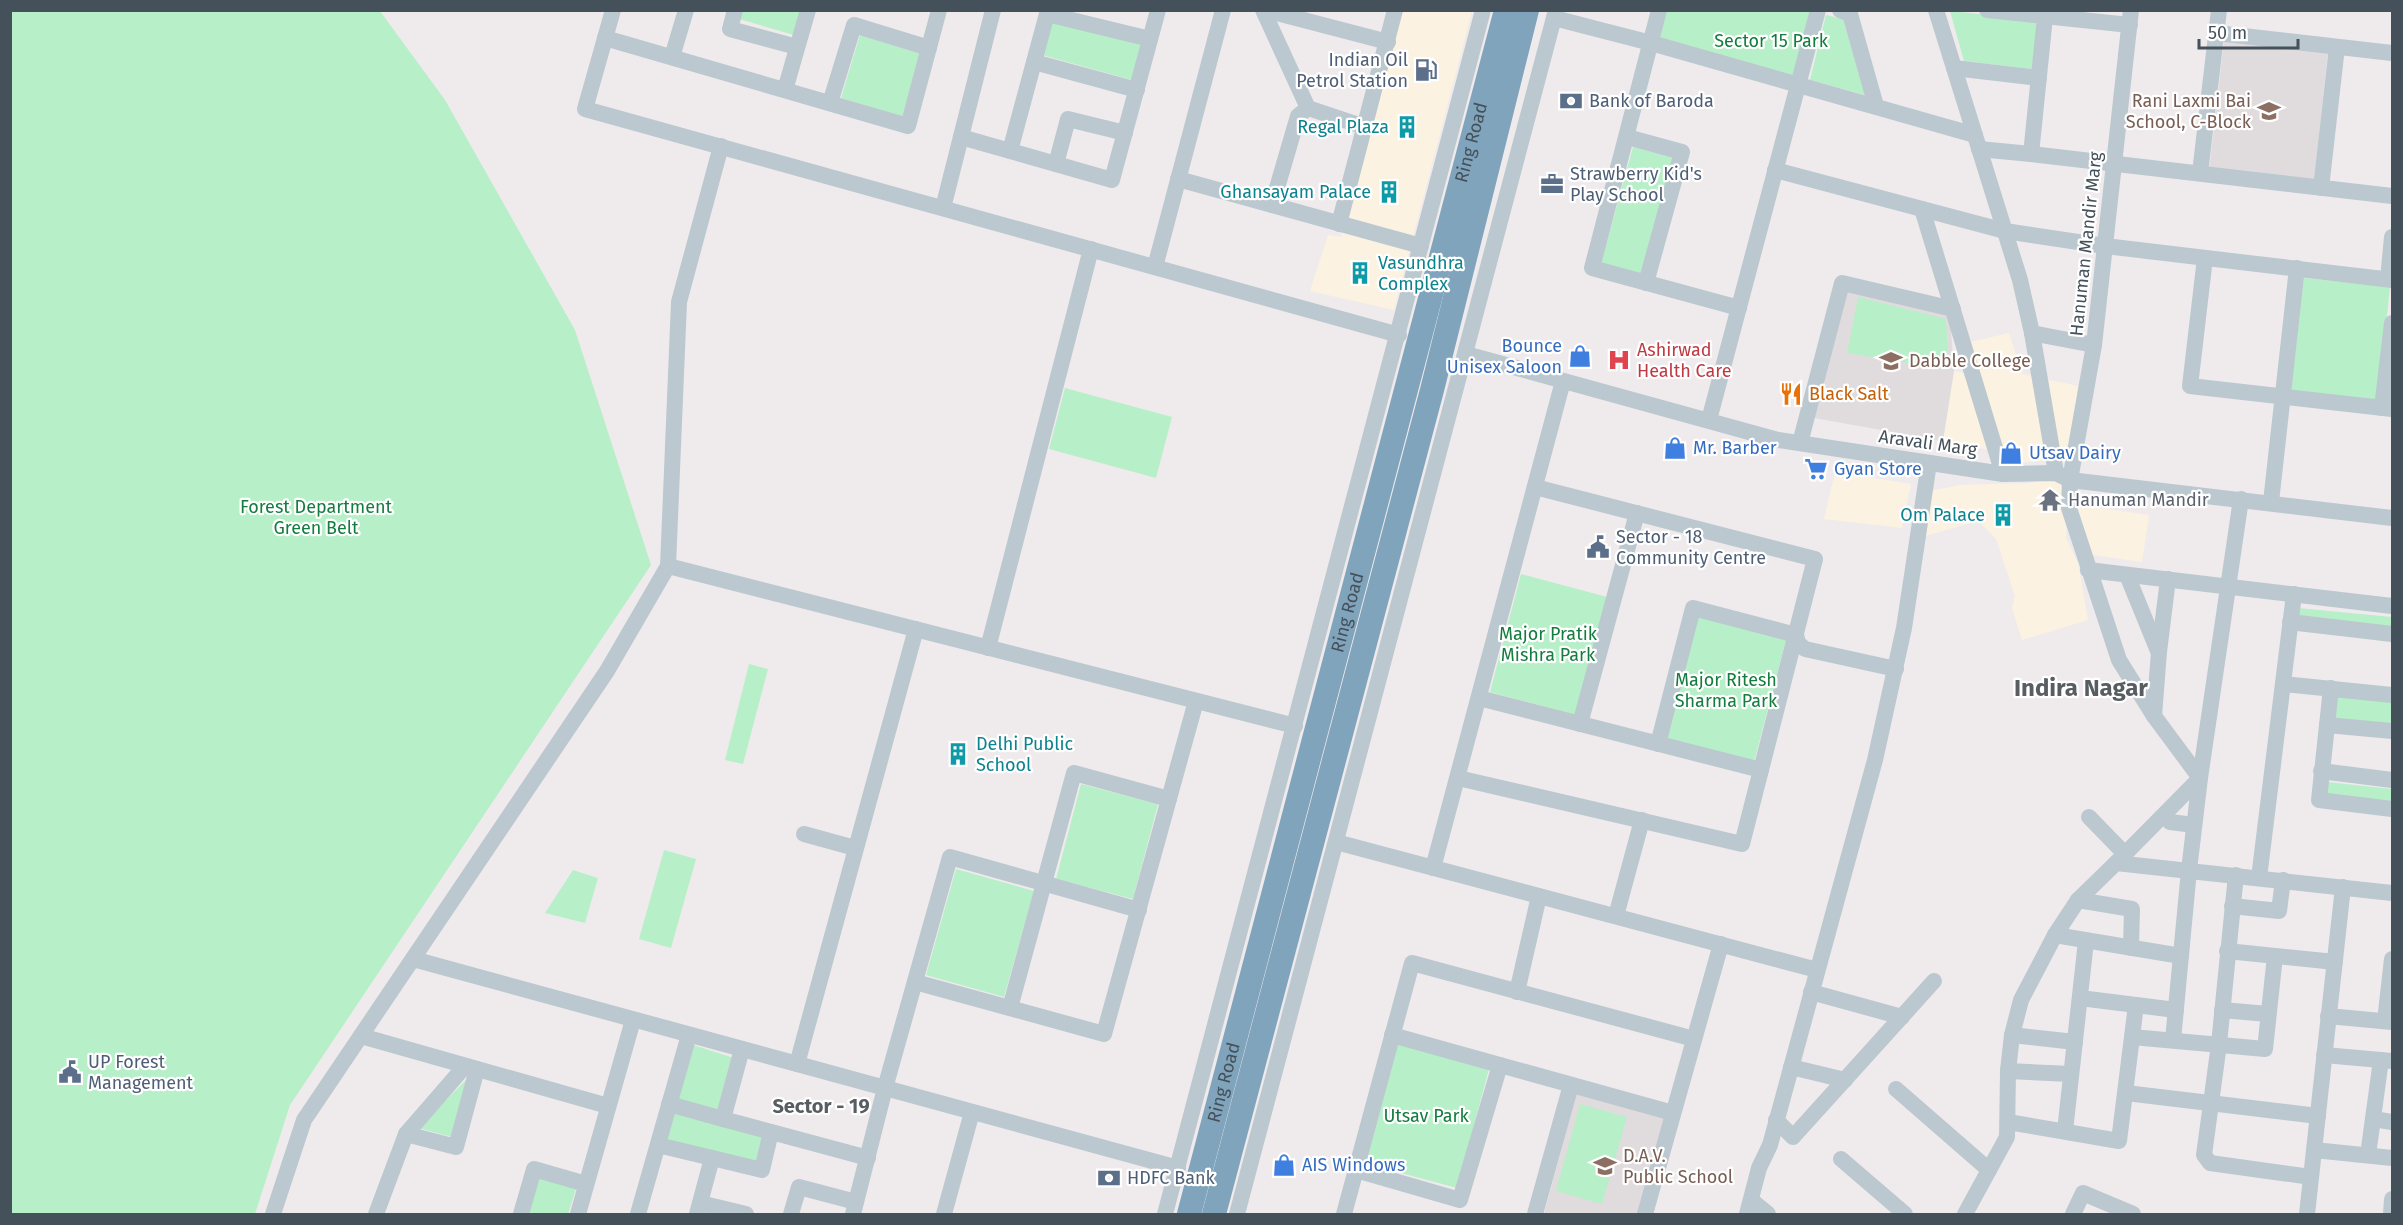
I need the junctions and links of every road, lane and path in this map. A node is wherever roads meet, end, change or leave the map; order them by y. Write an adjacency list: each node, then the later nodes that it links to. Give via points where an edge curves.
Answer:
1 (613, 10): 25 (street)
2 (686, 10): 33 (street)
3 (735, 10): 29 (street, via 730,29)
4 (808, 10): 29 (street)
5 (939, 10): 31 (street)
6 (993, 10): 45 (street)
7 (1158, 10): 26 (street)
8 (1223, 10): 55 (street)
9 (1264, 10): 27 (street); 42 (street)
10 (1395, 10): 27 (street)
11 (1483, 10): 64 (street)
12 (1506, 10): 233 (highway, Ring Road)
13 (1527, 10): 234 (highway, Ring Road, via 1418,446)
14 (1659, 10): 28 (street)
15 (1818, 10): 37 (street)
16 (1840, 10): 41 (street, via 1850,14)
17 (1936, 10): 35 (street)
18 (1987, 10): 22 (street)
19 (2219, 10): 24 (street)
20 (1047, 12): 26 (street); 34 (street)
21 (1555, 14): 28 (street); 78 (street)
22 (2045, 16): 23 (street); 36 (street)
23 (2131, 18): 51 (street, Hanuman Mandir Marg)
24 (2217, 33): 30 (street); 54 (street)
25 (605, 38): 33 (street); 48 (street, via 585,109)
26 (1150, 39): 39 (street)
27 (1388, 42): 43 (street)
28 (1651, 43): 37 (street); 46 (street)
29 (797, 47): 38 (street)
30 (2337, 47): 32 (street); 56 (street)
31 (929, 48): 40 (street, via 854,25); 40 (street, via 908,126)
32 (2392, 53)
33 (672, 57): 38 (street)
34 (1034, 62): 39 (street); 49 (street)
35 (1954, 68): 36 (street); 47 (street)
36 (2039, 78): 50 (street)
37 (1798, 85): 41 (street); 53 (street)
38 (785, 90): 40 (street)
39 (1137, 90): 44 (street)
40 (830, 103)
41 (1876, 106): 47 (street)
42 (1308, 108): 43 (street); 58 (street, via 1298,116)
43 (1365, 127): 61 (street)
44 (1125, 133): 52 (street, via 1068,119); 52 (street, via 1112,180)
45 (961, 137): 49 (street); 59 (street)
46 (1626, 137): 71 (street, via 1592,268); 71 (street, via 1682,152)
47 (1977, 142): 50 (street); 62 (street)
48 (720, 146): 59 (street); 92 (street, via 679,302)
49 (1010, 151): 52 (street)
50 (2031, 154): 51 (street)
51 (2114, 163): 54 (street); 65 (street, Hanuman Mandir Marg)
52 (1056, 164)
53 (1775, 170): 60 (street); 72 (street)
54 (2200, 173): 56 (street)
55 (1178, 179): 58 (street); 68 (street)
56 (2321, 188): 57 (street)
57 (2392, 196)
58 (1272, 205): 61 (street)
59 (943, 208): 66 (street)
60 (1922, 209): 62 (street); 73 (street)
61 (1339, 224): 64 (street)
62 (2005, 231): 65 (street); 75 (street)
63 (2392, 237): 70 (street)
64 (1422, 246): 76 (street)
65 (2105, 246): 67 (street); 77 (street, Hanuman Mandir Marg)
66 (1091, 249): 68 (street); 103 (street)
67 (2205, 258): 69 (street); 80 (street, via 2190,386)
68 (1155, 267): 76 (street)
69 (2297, 268): 70 (street); 80 (street)
70 (2390, 279)
71 (1647, 283): 72 (street)
72 (1738, 309): 82 (street)
73 (1953, 309): 83 (street, via 1842,283); 85 (street)
74 (2392, 323): 81 (street)
75 (2032, 333): 77 (street); 86 (street)
76 (1398, 335): 114 (street)
77 (2094, 345): 86 (street, Hanuman Mandir Marg)
78 (1466, 354): 79 (street, Aravali Marg); 129 (street)
79 (1563, 381): 82 (street, Aravali Marg); 87 (street)
80 (2283, 397): 81 (street); 89 (street)
81 (2387, 409)
82 (1709, 420): 83 (street, Aravali Marg)
83 (1800, 443): 84 (street, Aravali Marg)
84 (1929, 464): 85 (street, Aravali Marg); 105 (street)
85 (2003, 474): 86 (street, Aravali Marg)
86 (2063, 476): 88 (street, Aravali Marg); 93 (street)
87 (1535, 487): 90 (street); 109 (street)
88 (2241, 499): 89 (street, Aravali Marg); 96 (street)
89 (2271, 502): 91 (street, Aravali Marg)
90 (1637, 513): 102 (street, via 1815,559); 112 (street)
91 (2392, 518)
92 (668, 566): 100 (street); 153 (street, via 607,670)
93 (2088, 570): 94 (street); 111 (street, via 2118,660)
94 (2127, 574): 95 (street); 104 (street)
95 (2168, 579): 96 (street); 104 (street)
96 (2229, 586): 97 (street); 120 (street)
97 (2294, 594): 98 (street); 99 (street)
98 (2392, 606)
99 (2290, 622): 101 (street); 106 (street)
100 (916, 629): 103 (street); 130 (street)
101 (2392, 634)
102 (1796, 635): 105 (street, via 1798,644 1805,649); 116 (street, via 1693,608); 117 (street)
103 (988, 648): 110 (street)
104 (2159, 652): 111 (street)
105 (1896, 669): 155 (street)
106 (2283, 684): 107 (street); 135 (street)
107 (2331, 688): 108 (street); 113 (street)
108 (2392, 694)
109 (1479, 698): 112 (street); 119 (street)
110 (1196, 701): 114 (street); 122 (street)
111 (2154, 716): 120 (street)
112 (1580, 724): 116 (street)
113 (2327, 725): 115 (street); 118 (street)
114 (1295, 726): 215 (street)
115 (2392, 732)
116 (1658, 744): 117 (street)
117 (1761, 770): 125 (street, via 1742,844)
118 (2321, 771): 121 (street); 123 (street, via 2322,801)
119 (1458, 778): 125 (street); 132 (street)
120 (2200, 778): 127 (street); 131 (street)
121 (2392, 780)
122 (1169, 799): 137 (street, via 1074,773); 143 (street)
123 (2392, 808)
124 (2089, 817): 131 (street)
125 (1642, 820): 144 (street)
126 (2170, 822): 127 (street)
127 (2194, 825): 133 (street)
128 (804, 834): 130 (street)
129 (1336, 842): 132 (street); 235 (street)
130 (855, 848): 183 (street)
131 (2120, 859): 133 (street); 141 (street)
132 (1433, 868): 140 (street)
133 (2189, 870): 134 (street); 150 (street)
134 (2236, 875): 135 (street); 142 (street)
135 (2259, 878): 136 (street)
136 (2283, 880): 138 (street); 142 (street, via 2279,911)
137 (1044, 883): 143 (street); 158 (street, via 950,857); 163 (street)
138 (2343, 887): 139 (street); 154 (street)
139 (2392, 893)
140 (1539, 896): 144 (street); 159 (street)
141 (2078, 900): 145 (street); 148 (street, via 2132,909)
142 (2232, 906): 149 (street)
143 (1139, 910): 163 (street, via 1104,1034)
144 (1616, 916): 147 (street)
145 (2055, 935): 146 (street); 173 (street, via 2021,1000)
146 (2086, 940): 148 (street); 161 (street)
147 (1721, 944): 155 (street); 176 (street)
148 (2131, 948): 150 (street)
149 (2227, 951): 151 (street); 165 (street)
150 (2181, 956): 164 (street)
151 (2275, 956): 154 (street); 166 (street)
152 (2392, 958): 156 (street)
153 (412, 959): 169 (street); 174 (street)
154 (2335, 962): 167 (street)
155 (1817, 970): 160 (street)
156 (2391, 976): 170 (street)
157 (1934, 981): 168 (street)
158 (915, 982): 163 (street); 191 (street)
159 (1517, 992): 172 (street, via 1412,963); 176 (street)
160 (1811, 992): 168 (street); 186 (street)
161 (2080, 998): 162 (street); 178 (street)
162 (2136, 1005): 164 (street); 175 (street)
163 (1011, 1008)
164 (2176, 1010): 177 (street)
165 (2222, 1010): 166 (street); 179 (street)
166 (2268, 1014): 179 (street, via 2265,1049)
167 (2328, 1016): 170 (street); 181 (street)
168 (1902, 1017): 189 (street)
169 (633, 1020): 171 (street); 196 (street)
170 (2389, 1021)
171 (689, 1035): 180 (street); 195 (street)
172 (1392, 1035): 184 (street); 216 (street)
173 (2012, 1035): 178 (street); 187 (street)
174 (361, 1036): 185 (street); 224 (street, via 304,1120)
175 (2132, 1037): 177 (street); 193 (street)
176 (1694, 1040): 198 (street)
177 (2173, 1040): 179 (street)
178 (2075, 1042): 188 (street)
179 (2219, 1044): 194 (street)
180 (742, 1049): 183 (street); 200 (street)
181 (2324, 1055): 182 (street); 199 (street)
182 (2387, 1060): 201 (street)
183 (797, 1064): 191 (street)
184 (1500, 1065): 190 (street); 216 (street, via 1461,1200)
185 (471, 1067): 196 (street); 207 (street); 207 (street, via 456,1148)
186 (1791, 1067): 189 (street); 202 (street)
187 (2008, 1071): 188 (street); 203 (street)
188 (2071, 1074): 205 (street)
189 (1845, 1080): 202 (street, via 1793,1137)
190 (1571, 1085): 198 (street); 237 (street)
191 (885, 1088): 197 (street); 212 (street)
192 (1896, 1089): 217 (street)
193 (2126, 1093): 194 (street); 205 (street, via 2119,1141)
194 (2212, 1103): 199 (street); 218 (street, via 2204,1155 2210,1163)
195 (669, 1104): 200 (street); 208 (street)
196 (608, 1106): 219 (street)
197 (972, 1112): 215 (street); 231 (street)
198 (1673, 1113): 238 (street)
199 (2318, 1116): 209 (street)
200 (723, 1119): 206 (street)
201 (2373, 1119): 204 (street); 210 (street)
202 (1776, 1120): 221 (street)
203 (2008, 1122): 205 (street); 217 (street, via 2007,1137)
204 (2392, 1122)
205 (2065, 1131)
206 (771, 1132): 211 (street, via 762,1170); 212 (street)
207 (406, 1134): 225 (street)
208 (658, 1145): 211 (street); 228 (street)
209 (2314, 1150): 210 (street); 218 (street)
210 (2368, 1155): 213 (street)
211 (712, 1158): 222 (street)
212 (867, 1158): 223 (street)
213 (2392, 1158)
214 (1841, 1159): 240 (street)
215 (1178, 1168): 232 (street)
216 (1356, 1170): 236 (street)
217 (1989, 1170): 241 (street)
218 (2311, 1178): 244 (street)
219 (586, 1184): 226 (street, via 534,1169); 227 (street)
220 (2392, 1199): 245 (street)
221 (1749, 1207): 239 (street)
222 (698, 1209): 229 (street)
223 (855, 1209): 230 (street, via 799,1187)
224 (273, 1215)
225 (375, 1215)
226 (521, 1215)
227 (578, 1215)
228 (638, 1215)
229 (746, 1215)
230 (791, 1215)
231 (944, 1215)
232 (1165, 1215)
233 (1189, 1215)
234 (1214, 1215)
235 (1238, 1215)
236 (1344, 1215)
237 (1535, 1215)
238 (1645, 1215)
239 (1768, 1215)
240 (1905, 1215)
241 (1965, 1215)
242 (2073, 1215): 243 (street, via 2083,1193)
243 (2133, 1215)
244 (2307, 1215)
245 (2391, 1215)

